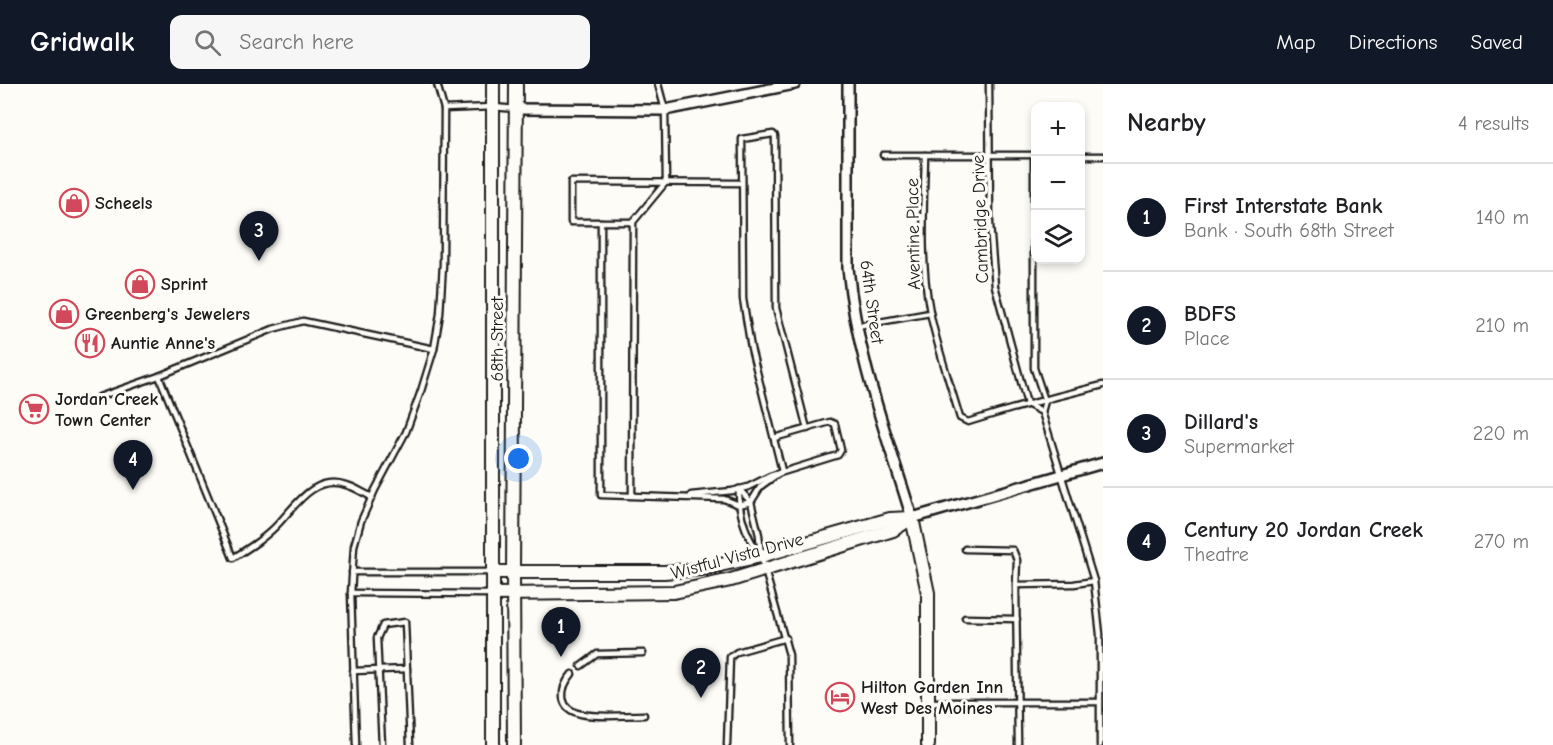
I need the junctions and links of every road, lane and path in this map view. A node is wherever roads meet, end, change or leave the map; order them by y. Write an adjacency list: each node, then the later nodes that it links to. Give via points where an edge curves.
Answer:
1 (437, 84): 9 (lane)
2 (493, 84): 8 (street, 68th Street)
3 (516, 84): 10 (street, 68th Street)
4 (658, 84): 11 (lane)
5 (795, 84): 11 (street)
6 (848, 84): 24 (street, 64th Street, via 848,268)
7 (989, 84): 14 (lane, Cambridge Drive)
8 (493, 108): 9 (lane); 10 (lane); 48 (street, 68th Street)
9 (444, 109): 25 (lane, via 443,264)
10 (516, 109): 11 (street); 49 (street, 68th Street)
11 (665, 110): 19 (lane)
12 (883, 155): 13 (lane, Aventine Place)
13 (925, 155): 14 (lane, Aventine Place); 23 (lane, Aventine Place, via 924,253)
14 (991, 155): 15 (lane, Aventine Place); 30 (lane, Cambridge Drive, via 990,225 995,286)
15 (1031, 155)
16 (1035, 156): 29 (lane, via 1034,368)
17 (1085, 156): 18 (lane)
18 (1103, 156)
19 (666, 182): 20 (lane); 21 (lane, via 571,182 571,222); 22 (lane)
20 (742, 183): 32 (lane, via 742,139 773,134 776,308); 33 (lane, via 742,299)
21 (601, 222): 22 (lane); 38 (lane, via 601,495)
22 (633, 222): 38 (lane)
23 (930, 313): 24 (lane, Aventine Place); 30 (lane, Aventine Place, via 960,418 968,422)
24 (857, 326): 43 (street, 64th Street)
25 (434, 349): 26 (lane, via 303,321 273,329); 40 (lane, via 406,432)
26 (159, 376): 28 (lane); 40 (lane, via 233,558 269,533 307,493 320,486 339,483)
27 (1103, 385): 29 (lane, Aventine Place)
28 (99, 397)
29 (1046, 401): 30 (lane, Aventine Place); 31 (lane)
30 (1027, 404): 31 (lane)
31 (1042, 412): 36 (lane)
32 (807, 429): 33 (lane); 35 (lane, via 835,424 841,450 838,455)
33 (774, 438): 35 (lane)
34 (1103, 463): 36 (street, Wistful Vista Drive)
35 (782, 471): 37 (lane); 41 (lane, via 761,486)
36 (1062, 475): 43 (street, Wistful Vista Drive); 50 (lane)
37 (739, 489): 39 (lane); 41 (lane); 42 (lane)
38 (632, 495): 39 (lane)
39 (683, 496): 42 (lane, via 724,499)
40 (372, 497): 47 (lane, via 354,546)
41 (751, 502): 42 (lane); 45 (lane)
42 (739, 505): 45 (lane, via 749,540)
43 (912, 518): 45 (street, Wistful Vista Drive, via 890,519); 46 (street, Wistful Vista Drive, via 893,530); 65 (street, via 928,593)
44 (965, 549): 51 (lane, via 1013,550 1017,560)
45 (761, 556): 46 (lane); 49 (street, Wistful Vista Drive, via 702,570)
46 (765, 570): 54 (street, Wistful Vista Drive, via 674,592); 58 (lane)
47 (352, 572): 48 (lane); 52 (lane)
48 (492, 572): 49 (street, Wistful Vista Drive); 53 (street, 68th Street)
49 (513, 572): 54 (street, 68th Street)
50 (1094, 581): 51 (lane); 57 (lane)
51 (1016, 585): 56 (lane)
52 (351, 593): 53 (lane); 63 (lane)
53 (492, 594): 54 (street, Wistful Vista Drive); 72 (street, 68th Street)
54 (513, 595): 73 (street, 68th Street)
55 (965, 618): 56 (lane)
56 (1017, 619): 66 (lane)
57 (1102, 634): 67 (lane)
58 (786, 638): 74 (lane, via 730,657); 75 (lane)
59 (643, 653): 60 (lane, via 597,654)
60 (581, 666)
61 (407, 669): 62 (lane); 62 (lane, via 405,622 380,628); 71 (lane)
62 (379, 670): 63 (lane); 70 (lane)
63 (353, 671): 69 (lane)
64 (572, 674): 68 (lane, via 564,683 562,697 575,711 587,715)
65 (927, 702): 66 (lane); 76 (street)
66 (1018, 702): 67 (lane); 77 (lane)
67 (1100, 702): 78 (lane)
68 (644, 715)
69 (356, 745)
70 (382, 745)
71 (410, 745)
72 (493, 745)
73 (514, 745)
74 (728, 745)
75 (789, 745)
76 (928, 745)
77 (1018, 745)
78 (1100, 745)

